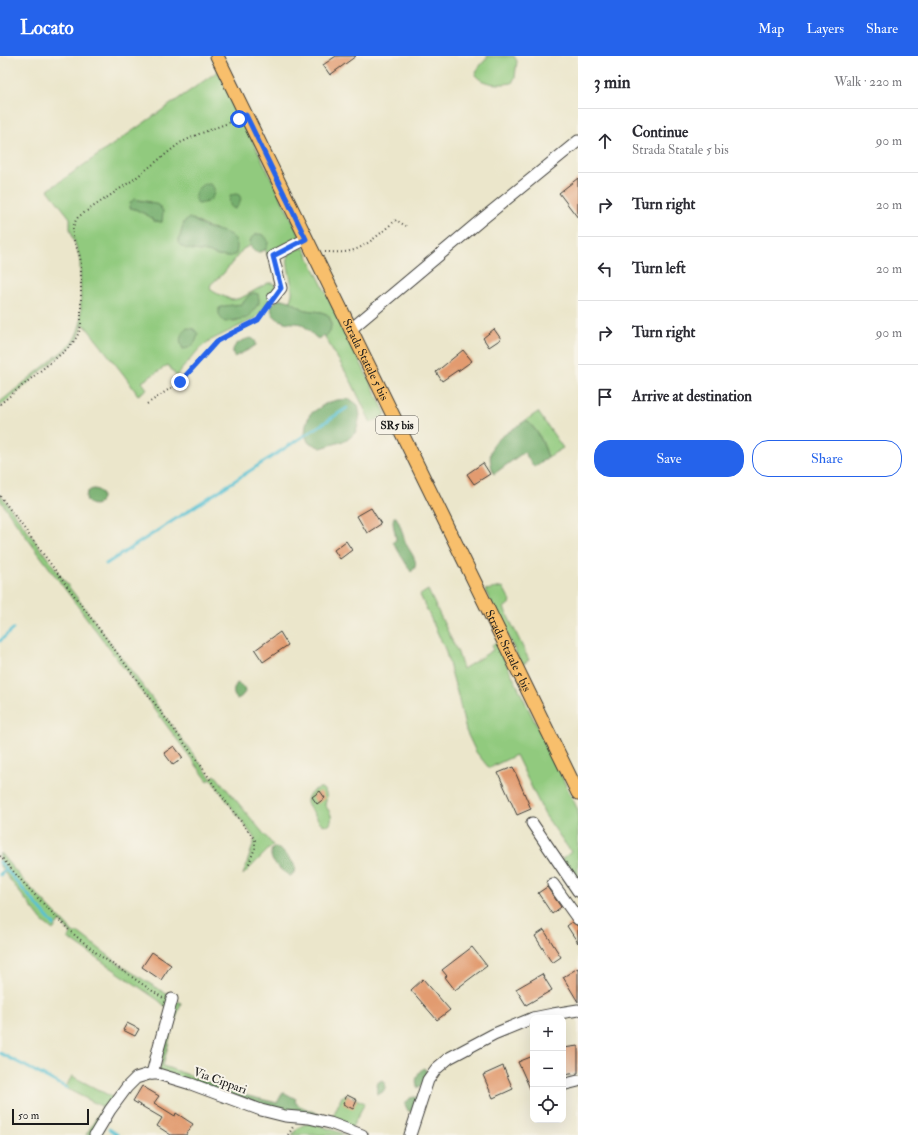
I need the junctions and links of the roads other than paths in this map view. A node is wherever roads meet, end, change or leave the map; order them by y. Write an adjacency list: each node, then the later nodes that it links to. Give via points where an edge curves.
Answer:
1 (217, 56): 3 (main road, Strada Statale 5 bis / SR5 bis)
2 (578, 141): 5 (street)
3 (306, 239): 4 (street, via 273,256 281,288); 5 (main road, Strada Statale 5 bis / SR5 bis)
4 (273, 298)
5 (350, 330): 6 (main road, Strada Statale 5 bis / SR5 bis)
6 (578, 793)
7 (532, 823): 9 (street)
8 (553, 884): 10 (street)
9 (578, 891)
10 (578, 919)
11 (171, 1001): 15 (street)
12 (578, 1010): 13 (street)
13 (548, 1015)
14 (530, 1019): 20 (street, via 503,1029 438,1066 428,1080)
15 (152, 1074): 18 (street, via 136,1078 127,1087); 19 (street, Via Cippari, via 191,1084 261,1110 330,1123)
16 (578, 1081): 17 (street)
17 (566, 1084)
18 (95, 1135)
19 (362, 1135)
20 (410, 1135)

